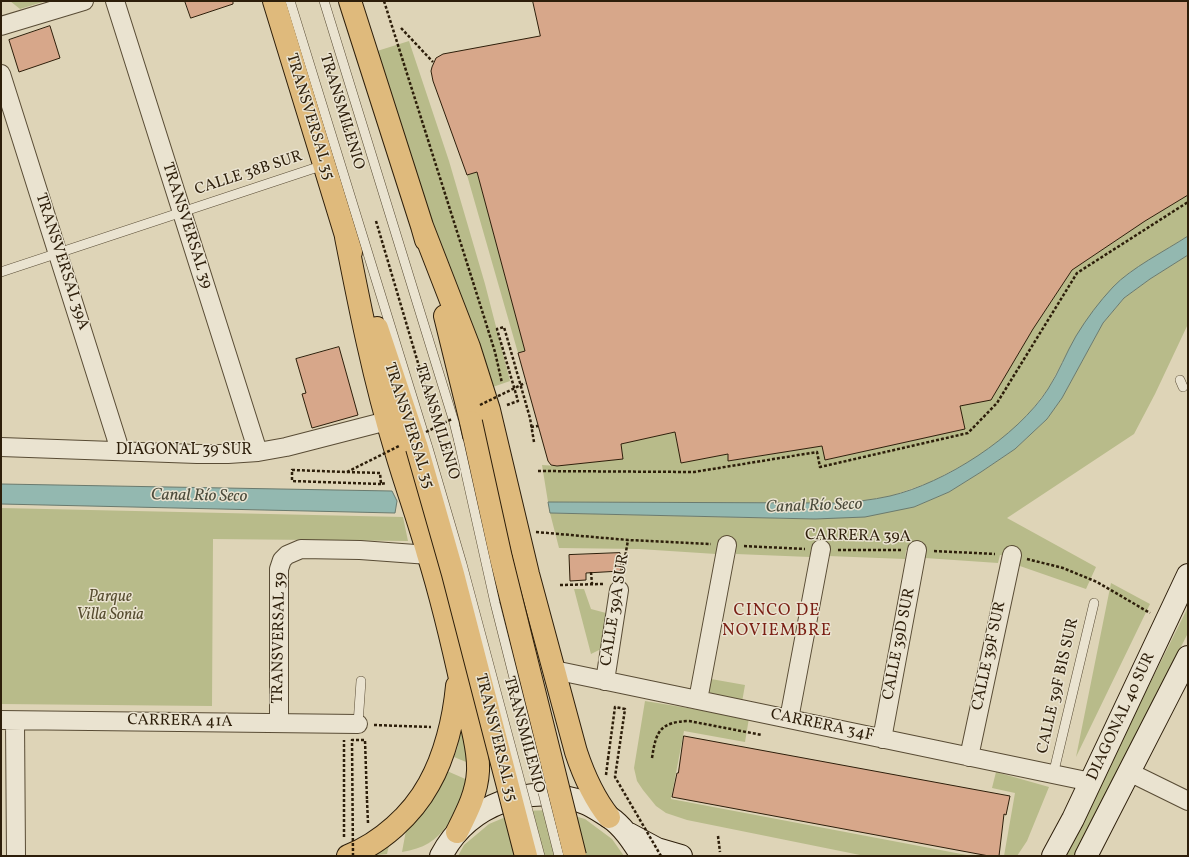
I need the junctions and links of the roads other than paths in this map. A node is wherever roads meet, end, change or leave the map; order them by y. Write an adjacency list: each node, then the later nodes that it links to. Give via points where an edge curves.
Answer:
1 (84, 1): 7 (street)
2 (115, 1): 10 (street, TRANSVERSAL 39)
3 (274, 1): 9 (highway, TRANSVERSAL 35)
4 (290, 1): 16 (lane, TRANSMILENIO)
5 (324, 1): 52 (lane, TRANSMILENIO, bridge, via 459,442 495,603)
6 (354, 6): 11 (highway)
7 (1, 26)
8 (1, 74): 13 (street, TRANSVERSAL 39A)
9 (324, 164): 10 (lane, CALLE 38B SUR); 12 (highway, TRANSVERSAL 35)
10 (182, 212): 13 (lane, CALLE 38B SUR); 19 (street, TRANSVERSAL 39)
11 (422, 226): 30 (highway, via 470,347 489,410); 53 (highway, bridge)
12 (346, 237): 15 (highway, via 377,386); 16 (highway, TRANSVERSAL 35)
13 (58, 253): 14 (lane, CALLE 38B SUR); 18 (street, TRANSVERSAL 39A)
14 (1, 272)
15 (387, 421): 19 (street, DIAGONAL 39 SUR); 23 (highway)
16 (418, 443): 50 (highway, TRANSVERSAL 35, bridge); 51 (lane, TRANSMILENIO, bridge, via 464,572)
17 (1, 447): 18 (street, DIAGONAL 39 SUR)
18 (120, 450): 19 (street, DIAGONAL 39 SUR, via 197,454)
19 (258, 452)
20 (727, 545): 33 (street)
21 (821, 549): 34 (street)
22 (917, 550): 38 (street, CALLE 39D SUR)
23 (429, 555): 29 (highway); 36 (street, TRANSVERSAL 39, via 301,549 282,560 279,569)
24 (1012, 555): 39 (street, CALLE 39F SUR)
25 (1188, 575): 42 (main road, DIAGONAL 40 SUR)
26 (620, 587): 31 (street, CALLE 39A SUR)
27 (1094, 604): 41 (lane, CALLE 39F BIS SUR)
28 (1188, 657): 40 (main road, DIAGONAL 40 SUR)
29 (458, 669): 46 (highway, via 476,747 478,781 468,811); 47 (highway, via 453,715 430,783 401,821 384,836 369,845)
30 (554, 670): 31 (street, CARRERA 34F); 44 (highway, via 582,769 596,800)
31 (605, 680): 33 (street, CARRERA 34F)
32 (361, 681): 37 (lane)
33 (698, 700): 34 (street, CARRERA 34F)
34 (789, 719): 38 (street, CARRERA 34F)
35 (8, 720): 36 (street, CARRERA 41A); 48 (street)
36 (279, 724): 37 (street, CARRERA 41A)
37 (358, 724)
38 (882, 739): 39 (street, CARRERA 34F)
39 (969, 757): 41 (street, CARRERA 34F)
40 (1129, 772): 43 (street); 57 (main road, DIAGONAL 40 SUR)
41 (1054, 775): 42 (street, CARRERA 34F)
42 (1091, 782): 56 (main road, DIAGONAL 40 SUR, via 1074,819)
43 (1188, 801)
44 (609, 817): 45 (main road); 46 (main road, via 579,801 559,796 531,795 504,801 478,813)
45 (625, 832): 54 (main road); 55 (main road, via 657,849)
46 (449, 844): 49 (main road)
47 (346, 849)
48 (16, 856)
49 (428, 856)
50 (526, 856)
51 (540, 856)
52 (559, 856)
53 (575, 856)
54 (642, 856)
55 (681, 856)
56 (1052, 856)
57 (1086, 856)

